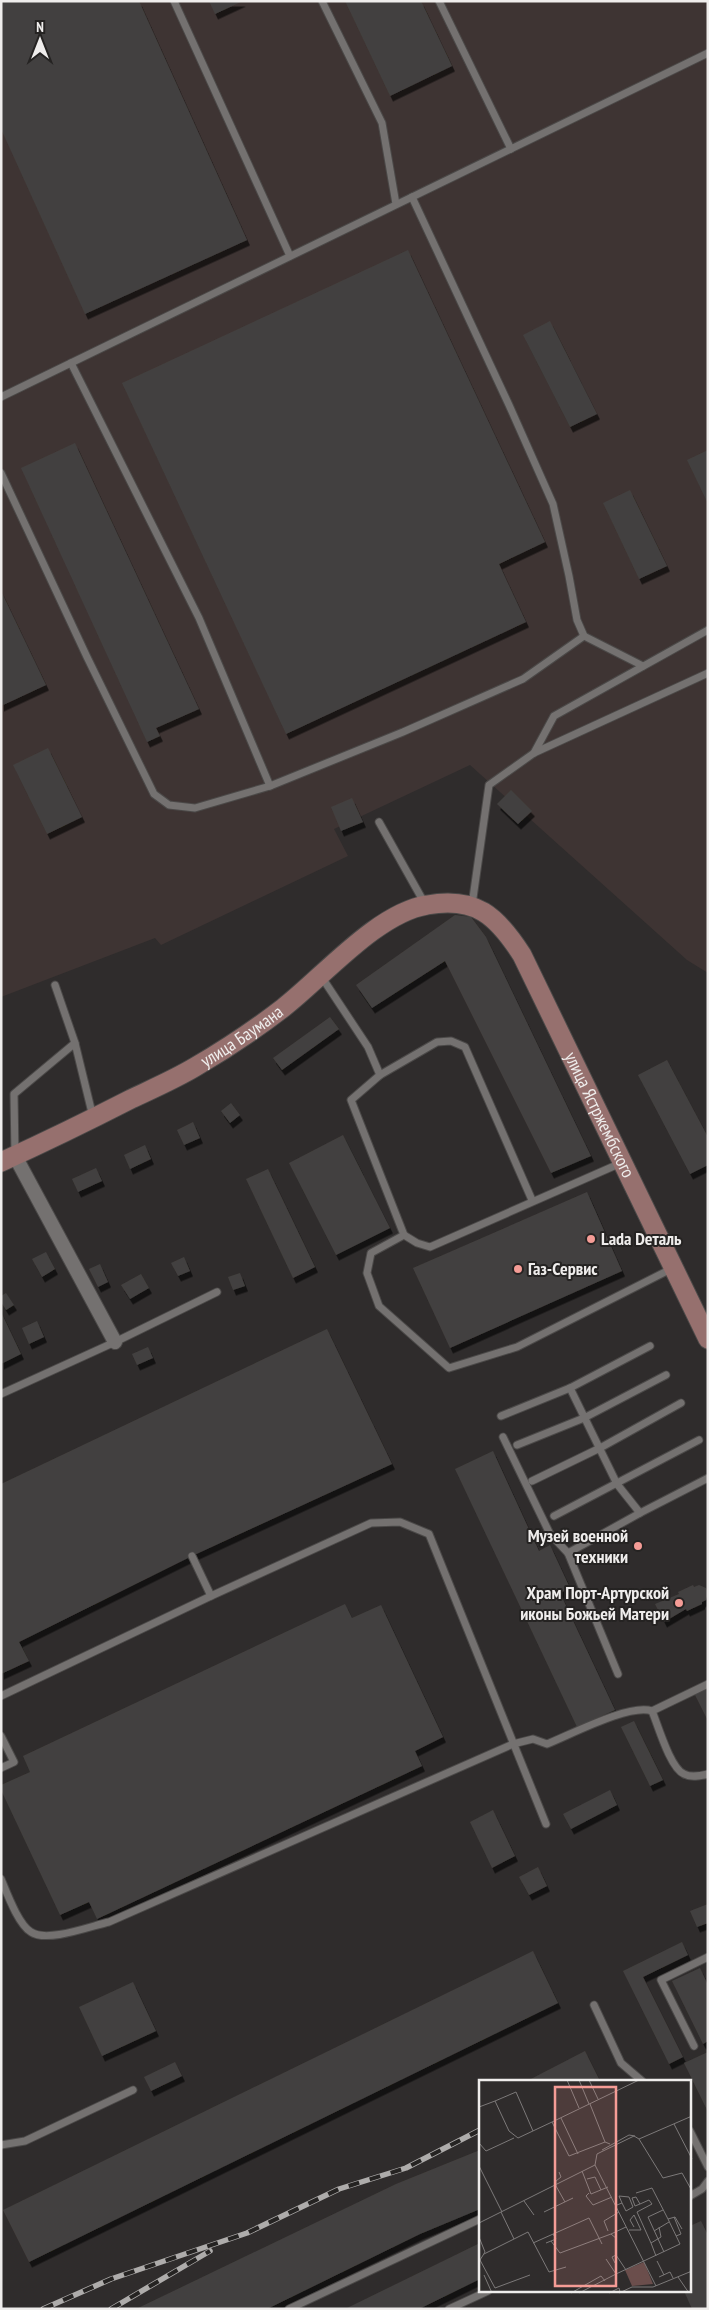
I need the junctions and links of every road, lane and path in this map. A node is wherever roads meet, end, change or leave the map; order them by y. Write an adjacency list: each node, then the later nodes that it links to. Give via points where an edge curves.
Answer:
1 (174, 1): 8 (lane)
2 (322, 1): 7 (lane, via 382,123)
3 (439, 1): 5 (lane)
4 (708, 53): 5 (lane)
5 (511, 149): 6 (lane)
6 (412, 197): 7 (lane); 13 (lane, via 553,504 577,620)
7 (396, 204): 8 (lane)
8 (290, 256): 9 (lane)
9 (71, 363): 10 (lane); 17 (lane, via 199,618)
10 (1, 397)
11 (1, 473): 17 (lane, via 154,794 169,805 195,808)
12 (708, 630): 14 (lane)
13 (584, 636): 14 (lane); 17 (lane, via 523,679)
14 (643, 666): 16 (lane, via 554,716)
15 (708, 672): 16 (lane)
16 (534, 753): 20 (lane, via 489,784)
17 (270, 786)
18 (379, 822): 19 (lane)
19 (425, 905): 20 (main road, улица Баумана, via 450,902); 21 (main road, улица Баумана, via 389,920)
20 (472, 905): 27 (main road, улица Ястржембского, via 492,916 507,931 522,955)
21 (320, 975): 24 (lane, via 368,1047); 25 (main road, улица Баумана, via 283,1008 195,1068)
22 (55, 985): 23 (lane)
23 (75, 1042): 25 (lane); 26 (lane, via 14,1094)
24 (380, 1075): 28 (lane, via 437,1042 451,1041 465,1047); 29 (lane, via 352,1100)
25 (94, 1118): 26 (main road, улица Баумана)
26 (8, 1159): 33 (street)
27 (622, 1162): 28 (lane); 30 (main road, улица Ястржембского)
28 (532, 1200): 29 (lane, via 430,1247 417,1244)
29 (404, 1235): 30 (lane, via 370,1253 367,1273 379,1306 449,1368 516,1347)
30 (673, 1268): 32 (main road, улица Ястржембского)
31 (217, 1292): 33 (lane)
32 (708, 1339)
33 (115, 1342): 37 (lane)
34 (650, 1346): 36 (lane)
35 (666, 1375): 40 (lane)
36 (570, 1388): 39 (lane); 40 (lane)
37 (1, 1394)
38 (681, 1403): 44 (lane)
39 (501, 1416)
40 (584, 1418): 43 (lane); 44 (lane)
41 (503, 1437): 50 (lane, via 550,1534)
42 (699, 1440): 47 (lane)
43 (517, 1445)
44 (600, 1448): 46 (lane); 47 (lane)
45 (708, 1478): 48 (lane)
46 (532, 1481)
47 (617, 1484): 48 (lane); 49 (lane)
48 (640, 1512): 50 (lane)
49 (554, 1516)
50 (568, 1553): 53 (lane)
51 (192, 1556): 52 (lane)
52 (211, 1596): 55 (lane); 58 (lane, via 370,1524 400,1522 429,1534)
53 (618, 1674)
54 (708, 1684): 56 (lane)
55 (1, 1696)
56 (652, 1711): 58 (lane, via 644,1708 627,1711 547,1744 533,1739); 60 (lane, via 674,1766 684,1774 697,1777)
57 (1, 1736): 59 (lane, via 14,1762)
58 (513, 1744): 61 (lane); 62 (lane, via 109,1922 42,1936 30,1932 15,1911)
59 (1, 1768)
60 (708, 1774)
61 (546, 1824)
62 (1, 1878)
63 (708, 1957): 65 (lane, via 662,1980)
64 (594, 2005): 66 (lane, via 621,2063)
65 (694, 2046)
66 (641, 2080)
67 (133, 2090): 69 (lane, via 25,2141)
68 (692, 2135): 70 (lane)
69 (1, 2145)
70 (708, 2167)
71 (708, 2181): 72 (lane)
72 (692, 2195)
73 (479, 2219): 75 (lane)
74 (486, 2292): 76 (lane)
75 (289, 2309)
76 (449, 2309)

